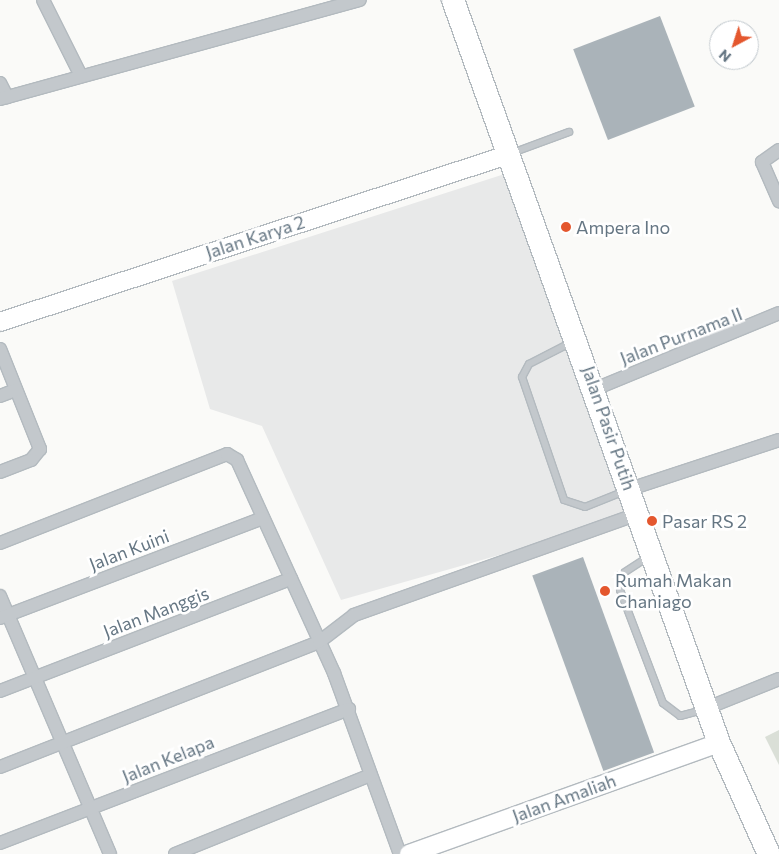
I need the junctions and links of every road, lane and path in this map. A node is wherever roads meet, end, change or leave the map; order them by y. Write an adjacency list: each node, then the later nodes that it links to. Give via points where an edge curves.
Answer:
1 (43, 0): 4 (street)
2 (360, 0): 4 (street, via 263,30)
3 (453, 0): 9 (highway, Jalan Pasir Putih)
4 (81, 76): 6 (street)
5 (0, 83): 6 (street)
6 (4, 98)
7 (569, 132): 9 (lane)
8 (779, 150): 10 (street, via 762,162)
9 (510, 154): 12 (street, Jalan Karya 2); 13 (highway, Jalan Pasir Putih)
10 (779, 201)
11 (779, 313): 15 (street, Jalan Purnama II)
12 (0, 322)
13 (577, 340): 15 (highway, Jalan Pasir Putih); 20 (lane, via 529,364 522,377 564,500 585,507)
14 (0, 349): 16 (street)
15 (595, 389): 20 (highway, Jalan Pasir Putih)
16 (16, 390): 17 (street); 19 (street, via 40,449 31,460)
17 (0, 396)
18 (779, 440): 20 (street, via 679,469)
19 (0, 472)
20 (630, 488): 21 (highway, Jalan Pasir Putih)
21 (638, 514): 24 (highway, Jalan Pasir Putih); 28 (street, via 354,615)
22 (263, 518): 23 (street, via 244,471 227,454); 25 (street); 27 (street, Jalan Kuini)
23 (0, 543)
24 (651, 556): 32 (highway, Jalan Pasir Putih); 32 (lane, via 620,575 620,590 663,703 686,717)
25 (291, 579): 28 (street); 29 (street, Jalan Manggis)
26 (0, 596): 27 (street)
27 (4, 617): 29 (street)
28 (319, 642): 33 (street); 35 (street)
29 (35, 678): 31 (street, Jalan Manggis); 35 (street)
30 (779, 679): 32 (street)
31 (0, 691)
32 (707, 708): 34 (highway, Jalan Pasir Putih)
33 (349, 709): 37 (street); 38 (street, Jalan Kelapa)
34 (719, 743): 44 (street, Jalan Amaliah); 45 (highway, Jalan Pasir Putih)
35 (62, 744): 36 (street); 38 (street)
36 (0, 767)
37 (370, 775): 42 (street); 43 (street)
38 (92, 809): 39 (street, Jalan Kelapa); 41 (street)
39 (0, 843)
40 (779, 852): 46 (street)
41 (110, 854)
42 (174, 854)
43 (400, 854)
44 (409, 854)
45 (769, 854)
46 (775, 854)

